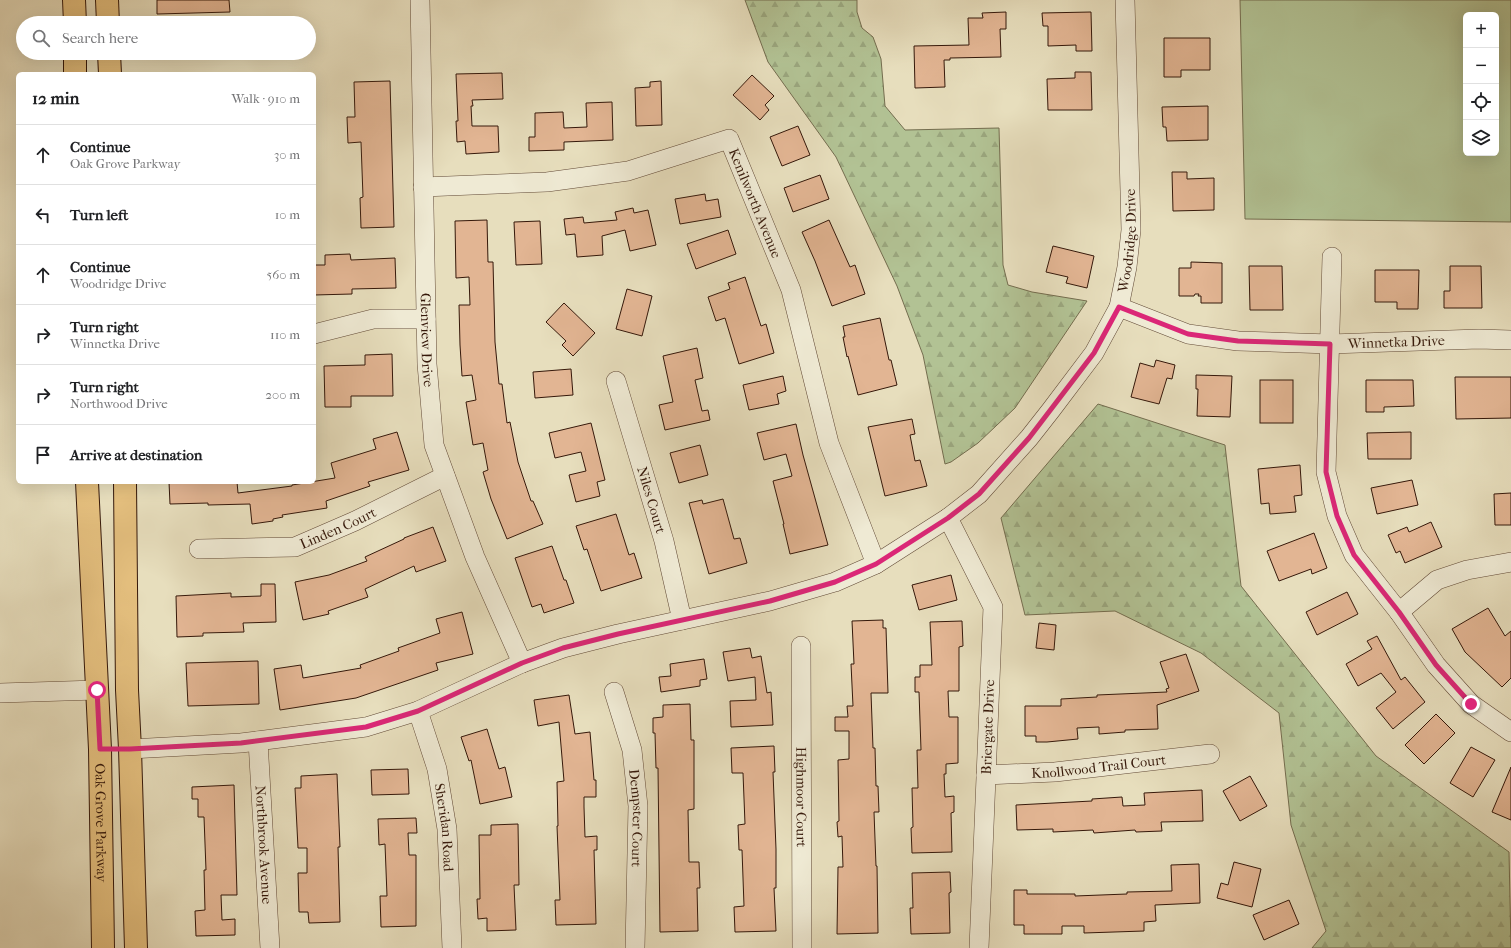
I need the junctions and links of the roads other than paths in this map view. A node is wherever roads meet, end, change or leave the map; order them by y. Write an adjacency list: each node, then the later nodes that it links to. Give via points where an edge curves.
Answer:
1 (74, 0): 5 (main road)
2 (107, 0): 6 (main road)
3 (420, 0): 11 (street, Glenview Drive)
4 (1125, 0): 13 (street, Woodridge Drive, via 1131,230)
5 (75, 16)
6 (108, 16)
7 (75, 60): 9 (main road)
8 (109, 60): 10 (main road)
9 (75, 72)
10 (110, 72)
11 (423, 187): 14 (street, Glenview Drive); 25 (street, Kenilworth Avenue, via 547,182 628,171 728,139 791,290 829,443)
12 (1332, 257): 17 (street)
13 (1119, 307): 17 (street, Winnetka Drive, via 1188,334 1238,341); 22 (street, Woodridge Drive, via 1094,353 1029,438 979,494)
14 (426, 319): 15 (street, via 372,319); 19 (street, Glenview Drive, via 434,445)
15 (316, 333)
16 (1511, 340): 17 (street, Winnetka Drive)
17 (1330, 344): 26 (street, via 1326,472 1337,516 1354,555)
18 (616, 381): 27 (street, Niles Court, via 664,541)
19 (445, 476): 23 (street, Linden Court, via 356,521 295,547); 29 (street, Glenview Drive, via 475,557)
20 (87, 484): 30 (main road, Oak Grove Parkway)
21 (125, 484): 37 (main road)
22 (948, 518): 25 (street, Woodridge Drive); 39 (street, Briergate Drive, via 993,608)
23 (199, 549)
24 (1511, 562): 26 (street, via 1467,570 1437,580)
25 (876, 564): 27 (street, Woodridge Drive, via 807,591)
26 (1399, 612): 34 (street, via 1436,665 1471,704)
27 (682, 620): 29 (street, Woodridge Drive, via 563,648)
28 (801, 646): 45 (street, Highmoor Court)
29 (522, 663): 33 (street, Woodridge Drive)
30 (97, 690): 32 (street); 36 (main road, Oak Grove Parkway)
31 (614, 692): 44 (street, Dempster Court, via 632,750 638,806)
32 (0, 693)
33 (418, 711): 35 (street, Woodridge Drive, via 366,727); 43 (street, Sheridan Road, via 437,769 447,829)
34 (1511, 732)
35 (258, 741): 37 (street, Woodridge Drive); 42 (street, Northbrook Avenue)
36 (100, 749): 37 (main road); 40 (main road, Oak Grove Parkway)
37 (130, 749): 41 (main road)
38 (1210, 754): 39 (street, Knollwood Trail Court, via 1055,772)
39 (986, 775): 46 (street, Briergate Drive)
40 (103, 948)
41 (136, 948)
42 (270, 948)
43 (452, 948)
44 (635, 948)
45 (802, 948)
46 (979, 948)

